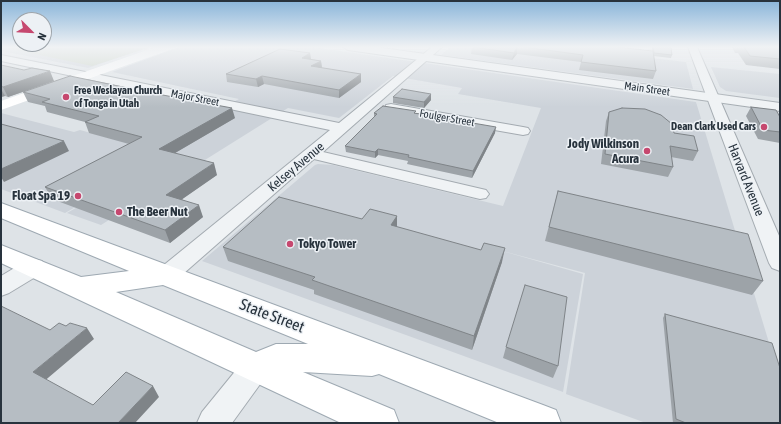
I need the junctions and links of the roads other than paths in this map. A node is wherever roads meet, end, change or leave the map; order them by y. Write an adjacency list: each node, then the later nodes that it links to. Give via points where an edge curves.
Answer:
1 (42, 67): 6 (street, Major Street)
2 (113, 67): 6 (main road)
3 (416, 67): 8 (street, Kelsey Avenue)
4 (518, 67): 7 (street, Main Street)
5 (700, 67): 7 (street, Harvard Avenue)
6 (86, 76): 9 (main road); 11 (street, Major Street)
7 (713, 98): 10 (street, Main Street); 17 (street, Harvard Avenue)
8 (371, 104): 11 (street, Kelsey Avenue); 12 (street, Foulger Street)
9 (1, 106)
10 (780, 107)
11 (342, 128): 13 (street, Kelsey Avenue)
12 (523, 131)
13 (311, 154): 14 (street); 19 (street, Kelsey Avenue)
14 (480, 194)
15 (1, 210): 19 (main road, State Street)
16 (1, 252): 18 (main road)
17 (780, 263)
18 (34, 267): 20 (street); 21 (main road)
19 (167, 275): 21 (main road); 22 (main road, State Street)
20 (1, 287)
21 (78, 288): 23 (main road)
22 (391, 363): 23 (main road, via 296,357 276,358); 26 (main road, State Street)
23 (256, 367): 24 (street); 25 (main road)
24 (213, 423)
25 (381, 423)
26 (543, 423)

